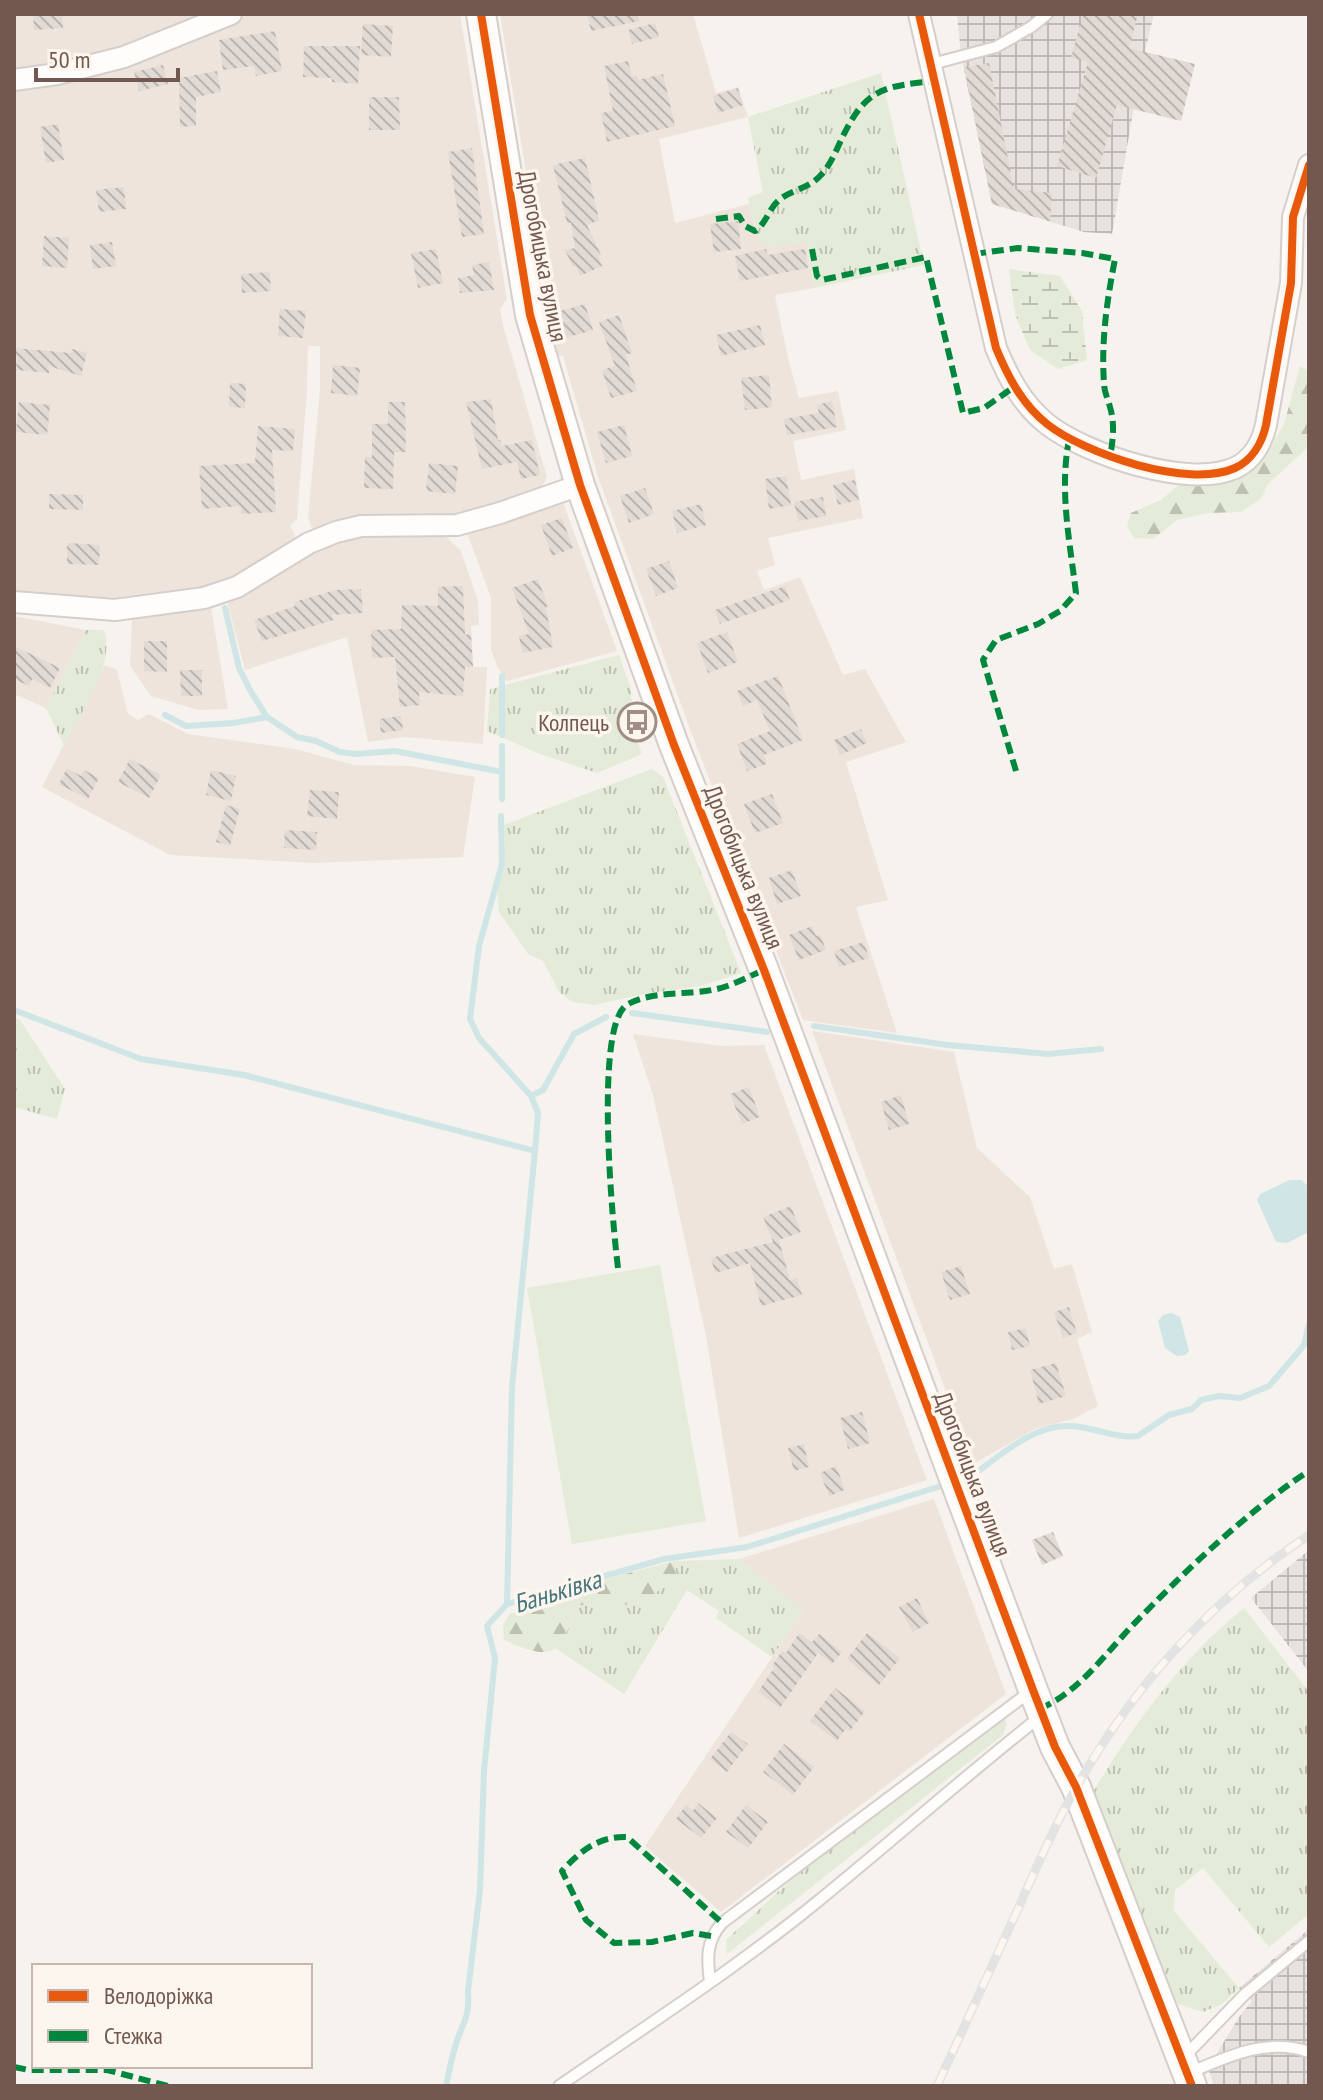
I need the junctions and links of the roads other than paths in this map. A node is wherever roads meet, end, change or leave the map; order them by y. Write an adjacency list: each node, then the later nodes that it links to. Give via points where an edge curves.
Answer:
1 (231, 14): 6 (street, via 124,57)
2 (481, 14): 9 (street, Дрогобицька вулиця, via 530,315)
3 (919, 14): 5 (street)
4 (1047, 14): 5 (lane, via 996,47)
5 (932, 64): 8 (street, via 996,348 1023,401 1069,440 1166,471 1236,468 1263,440)
6 (14, 80)
7 (1309, 165): 8 (street, via 1293,217)
8 (1300, 274)
9 (580, 485): 10 (street, via 457,525 361,526 336,532 237,587 204,598 115,610); 11 (street, Дрогобицька вулиця)
10 (14, 602)
11 (1038, 1702): 13 (lane, via 981,1763 815,1904); 13 (lane, via 722,1923 711,1936); 15 (street, Дрогобицька вулиця)
12 (1309, 1941): 15 (lane, via 1245,1994)
13 (710, 1982): 16 (lane)
14 (1309, 2052): 15 (lane, via 1281,2045 1257,2048)
15 (1187, 2073)
16 (559, 2086)

